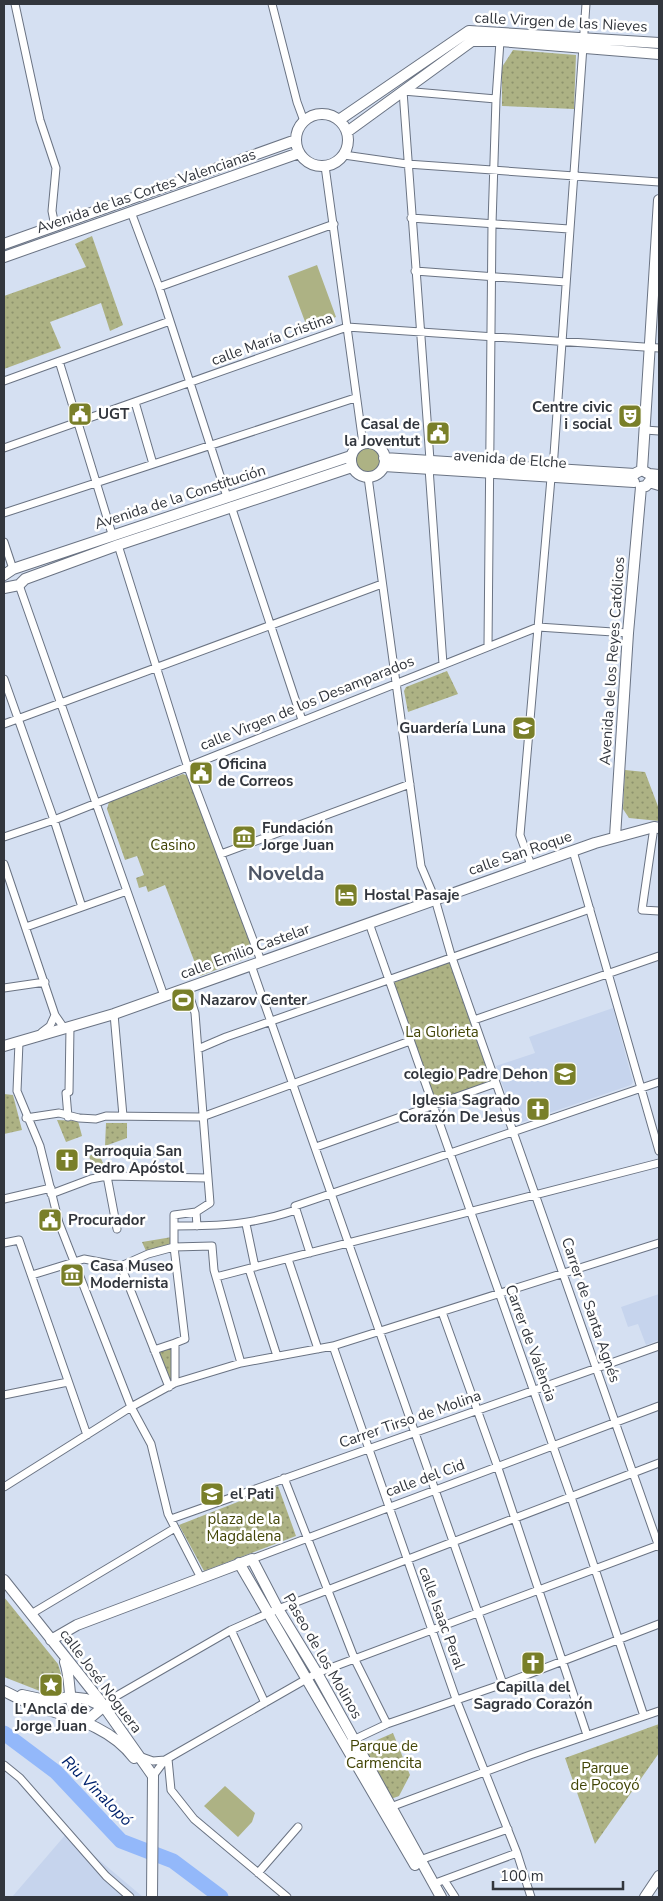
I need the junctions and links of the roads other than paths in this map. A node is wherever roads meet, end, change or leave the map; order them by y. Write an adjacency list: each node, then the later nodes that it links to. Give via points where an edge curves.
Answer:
1 (15, 4): 27 (street, via 40,120 56,168 52,211)
2 (272, 4): 12 (street)
3 (586, 4): 4 (street)
4 (584, 37): 6 (street, calle Virgen de las Nieves); 7 (street); 11 (street, calle Virgen de las Nieves, via 468,31)
5 (500, 41): 7 (street, calle Virgen de las Nieves); 9 (street, calle Virgen de las Nieves, via 480,40 465,44); 10 (street)
6 (659, 42)
7 (583, 48): 8 (street, calle Virgen de las Nieves); 20 (street)
8 (659, 54)
9 (403, 91): 10 (street); 13 (street, calle Virgen de las Nieves); 17 (street)
10 (496, 99): 19 (street)
11 (339, 120): 12 (street, via 333,116 318,115); 13 (street)
12 (304, 121): 14 (street)
13 (347, 132): 16 (street)
14 (296, 140): 15 (street); 27 (street, Avenida de las Cortes Valencianas)
15 (299, 153): 18 (street, via 310,164); 23 (street, Avenida de las Cortes Valencianas)
16 (344, 155): 17 (street); 18 (street)
17 (407, 164): 19 (street); 24 (street)
18 (325, 166): 25 (street)
19 (494, 171): 20 (street); 26 (street)
20 (574, 176): 21 (street); 28 (street)
21 (659, 182)
22 (659, 200): 34 (street, Avenida de los Reyes Católicos)
23 (132, 212): 30 (street, Avenida de las Cortes Valencianas); 35 (street)
24 (411, 218): 26 (street); 31 (street)
25 (334, 224): 35 (street); 37 (street)
26 (492, 224): 28 (street); 32 (street)
27 (54, 226): 29 (street, Avenida de las Cortes Valencianas)
28 (569, 229): 33 (street)
29 (4, 244)
30 (4, 257)
31 (415, 271): 32 (street); 38 (street)
32 (491, 276): 33 (street); 39 (street)
33 (566, 282): 40 (street)
34 (657, 284): 41 (street, Avenida de los Reyes Católicos)
35 (159, 288): 36 (street)
36 (170, 321): 42 (street); 44 (street)
37 (347, 327): 38 (street, calle María Cristina); 44 (street, calle María Cristina); 45 (street)
38 (419, 333): 39 (street, calle María Cristina); 56 (street)
39 (492, 338): 40 (street, calle María Cristina); 58 (street)
40 (561, 343): 41 (street, calle María Cristina); 59 (street)
41 (655, 348): 48 (street, Avenida de los Reyes Católicos)
42 (59, 361): 43 (street); 47 (street)
43 (4, 381)
44 (189, 384): 46 (street, calle María Cristina); 51 (street)
45 (356, 398): 50 (street); 51 (street)
46 (136, 402): 47 (street, calle María Cristina); 55 (street)
47 (77, 422): 52 (street, calle María Cristina); 62 (street)
48 (645, 430): 49 (street); 61 (street, Avenida de los Reyes Católicos)
49 (659, 431)
50 (363, 444): 53 (street); 54 (street, via 377,446)
51 (211, 445): 55 (street); 63 (street)
52 (4, 448)
53 (351, 456): 57 (street); 63 (street, Avenida de la Constitución)
54 (384, 462): 56 (street, avenida de Elche); 60 (street, via 378,474)
55 (154, 464): 62 (street)
56 (430, 464): 58 (street, avenida de Elche); 75 (street)
57 (352, 467): 60 (street, via 359,475); 63 (street, Avenida de la Constitución)
58 (490, 470): 59 (street, avenida de Elche); 74 (street)
59 (552, 474): 61 (street, avenida de Elche); 72 (street)
60 (368, 477): 70 (street)
61 (646, 479): 73 (street, Avenida de los Reyes Católicos)
62 (96, 483): 64 (street); 65 (street)
63 (229, 502): 65 (street, Avenida de la Constitución); 67 (street, Avenida de la Constitución); 71 (street)
64 (4, 513)
65 (112, 534): 68 (street, Avenida de la Constitución)
66 (4, 542): 68 (street)
67 (118, 545): 69 (street, Avenida de la Constitución); 76 (street)
68 (11, 571): 69 (street, via 8,578); 69 (street, via 24,571)
69 (15, 584): 79 (street)
70 (382, 584): 71 (street); 78 (street)
71 (271, 625): 76 (street); 81 (street)
72 (538, 627): 73 (street, calle Virgen de los Desamparados); 74 (street, calle Virgen de los Desamparados); 93 (street, via 520,835)
73 (628, 633): 89 (street, Avenida de los Reyes Católicos)
74 (488, 646): 75 (street, calle Virgen de los Desamparados)
75 (443, 664): 78 (street, calle Virgen de los Desamparados)
76 (156, 667): 79 (street); 83 (street)
77 (4, 679): 80 (street)
78 (396, 683): 81 (street, calle Virgen de los Desamparados); 84 (street)
79 (61, 702): 80 (street); 85 (street)
80 (18, 718): 82 (street); 86 (street)
81 (302, 720): 83 (street, calle Virgen de los Desamparados)
82 (4, 724)
83 (187, 766): 85 (street, calle Virgen de los Desamparados); 91 (street)
84 (410, 784): 91 (street); 95 (street, via 421,866)
85 (96, 802): 86 (street, calle Virgen de los Desamparados); 94 (street)
86 (54, 820): 88 (street, calle Virgen de los Desamparados); 96 (street)
87 (656, 828): 89 (street, calle San Roque); 98 (street, via 642,910)
88 (4, 837)
89 (615, 837): 90 (street, calle San Roque)
90 (573, 851): 93 (street, calle San Roque); 97 (street)
91 (221, 854): 103 (street)
92 (4, 864): 100 (street)
93 (531, 865): 95 (street, calle San Roque)
94 (127, 891): 96 (street); 109 (street)
95 (435, 899): 99 (street, calle Emilio Castelar); 102 (street)
96 (82, 907): 100 (street)
97 (590, 909): 102 (street); 104 (street)
98 (659, 911)
99 (369, 922): 103 (street, calle Emilio Castelar); 105 (street, Carrer de València)
100 (26, 927): 106 (street)
101 (659, 956): 104 (street)
102 (452, 957): 105 (street); 112 (street)
103 (256, 963): 108 (street, calle Emilio Castelar); 113 (street)
104 (608, 974): 112 (street); 123 (street)
105 (389, 980): 113 (street); 116 (street, Carrer de València)
106 (45, 982): 107 (street); 111 (street)
107 (4, 988)
108 (187, 988): 109 (street, calle Emilio Castelar); 119 (street, via 196,1014)
109 (164, 996): 110 (street, calle Emilio Castelar)
110 (114, 1014): 114 (street, calle Emilio Castelar); 125 (street)
111 (55, 1015): 114 (street); 115 (street, via 50,1026)
112 (474, 1020): 121 (street)
113 (272, 1022): 119 (street, via 226,1036); 122 (street)
114 (67, 1028): 115 (street, calle Emilio Castelar); 126 (street)
115 (40, 1034): 117 (street, calle Emilio Castelar)
116 (410, 1041): 122 (street); 124 (street, Carrer de València)
117 (18, 1042): 118 (street, calle Emilio Castelar); 128 (street, via 17,1091)
118 (4, 1046)
119 (198, 1050): 127 (street)
120 (659, 1082): 123 (street)
121 (496, 1083): 124 (street); 129 (street, Carrer de Santa Agnés)
122 (294, 1085): 127 (street); 130 (street)
123 (641, 1088): 129 (street); 131 (street)
124 (433, 1105): 130 (street); 132 (street, Carrer de València)
125 (123, 1116): 126 (street, via 96,1119); 127 (street)
126 (68, 1117): 128 (street, via 59,1113)
127 (202, 1117): 135 (street)
128 (26, 1118): 136 (street, via 34,1129)
129 (513, 1132): 132 (street); 138 (street, Carrer de Santa Agnés)
130 (316, 1147): 137 (street)
131 (659, 1151)
132 (450, 1153): 137 (street); 141 (street, Carrer de València)
133 (659, 1163): 138 (street)
134 (107, 1176): 135 (street); 136 (street); 146 (street)
135 (207, 1178): 142 (street, via 210,1203)
136 (51, 1191): 139 (street); 153 (street, via 58,1223)
137 (332, 1194): 140 (street); 148 (street)
138 (536, 1194): 141 (street); 156 (street, Carrer de Santa Agnés)
139 (4, 1199)
140 (295, 1208): 143 (street); 151 (street)
141 (470, 1211): 148 (street); 159 (street, Carrer de València)
142 (196, 1212): 144 (street, via 174,1215); 145 (street)
143 (246, 1224): 145 (street); 155 (street)
144 (174, 1226): 145 (street); 150 (street)
145 (197, 1226)
146 (117, 1229)
147 (4, 1242): 157 (street, via 19,1240)
148 (350, 1243): 151 (street); 161 (street)
149 (659, 1243): 156 (street)
150 (174, 1246): 154 (street); 158 (street, via 212,1246); 162 (street, via 185,1339)
151 (310, 1253): 152 (street)
152 (288, 1259): 155 (street); 165 (street)
153 (74, 1262): 154 (street, via 84,1259); 157 (street); 175 (street)
154 (121, 1266): 166 (street)
155 (252, 1268): 158 (street); 167 (street)
156 (563, 1273): 159 (street); 169 (street, Carrer de Santa Agnés)
157 (32, 1276): 170 (street)
158 (216, 1277): 168 (street)
159 (498, 1293): 160 (street); 172 (street, Carrer de València)
160 (442, 1312): 161 (street); 176 (street)
161 (380, 1330): 163 (street); 178 (street)
162 (174, 1343): 166 (street); 171 (street)
163 (333, 1346): 165 (street); 181 (street, calle Isaac Peral)
164 (659, 1346): 169 (street, Carrer Tirso de Molina)
165 (318, 1349): 167 (street)
166 (154, 1350): 171 (street)
167 (277, 1356): 168 (street)
168 (241, 1363): 171 (street)
169 (596, 1368): 172 (street, Carrer Tirso de Molina); 177 (street, Carrer de Santa Agnés)
170 (68, 1382): 173 (street); 179 (street)
171 (172, 1385): 175 (street)
172 (533, 1391): 176 (street, Carrer Tirso de Molina); 180 (street, Carrer de València)
173 (4, 1395)
174 (659, 1406): 177 (street, calle del Cid)
175 (131, 1407): 179 (street); 191 (street, via 150,1444)
176 (477, 1410): 178 (street, Carrer Tirso de Molina); 183 (street)
177 (615, 1423): 180 (street, calle del Cid); 184 (street, Carrer de Santa Agnés)
178 (416, 1432): 181 (street, Carrer Tirso de Molina); 187 (street)
179 (87, 1435): 186 (street)
180 (553, 1447): 183 (street, calle del Cid); 188 (street, Carrer de València)
181 (368, 1448): 185 (street, Carrer Tirso de Molina); 189 (street, calle Isaac Peral)
182 (659, 1462): 184 (street)
183 (498, 1468): 187 (street, calle del Cid); 190 (street)
184 (633, 1472): 188 (street); 195 (street, Carrer de Santa Agnés)
185 (284, 1478): 191 (street, Carrer Tirso de Molina); 193 (street)
186 (4, 1487)
187 (436, 1490): 189 (street, calle del Cid); 194 (street)
188 (571, 1496): 190 (street); 199 (street, Carrer de València)
189 (388, 1508): 193 (street, calle del Cid); 197 (street, calle Isaac Peral)
190 (515, 1518): 194 (street); 202 (street)
191 (171, 1519): 192 (street)
192 (175, 1528): 200 (street); 206 (street)
193 (308, 1538): 196 (street, calle del Cid); 203 (street)
194 (453, 1542): 197 (street); 205 (street)
195 (659, 1545): 199 (street)
196 (252, 1559): 198 (street, calle del Cid); 204 (street, Paseo de los Molinos)
197 (406, 1560): 203 (street); 209 (street, calle Isaac Peral)
198 (240, 1564): 200 (street, calle del Cid); 204 (street, Paseo de los Molinos)
199 (595, 1569): 202 (street); 210 (street, Carrer de València)
200 (201, 1578): 211 (street, calle del Cid, via 77,1625)
201 (4, 1580): 206 (street, calle José Noguera)
202 (539, 1589): 205 (street); 214 (street)
203 (327, 1591): 204 (street); 213 (street)
204 (273, 1611): 208 (street); 215 (street, Paseo de los Molinos)
205 (478, 1612): 209 (street); 216 (street)
206 (31, 1614): 211 (street, calle José Noguera)
207 (659, 1624): 210 (street)
208 (231, 1630): 220 (street); 221 (street, via 113,1698)
209 (431, 1630): 213 (street); 219 (street, calle Isaac Peral)
210 (620, 1639): 214 (street); 223 (street, Carrer de València)
211 (51, 1640): 212 (street, calle José Noguera)
212 (62, 1654): 218 (street, via 69,1673); 221 (street, calle José Noguera)
213 (355, 1660): 215 (street); 225 (street)
214 (563, 1660): 216 (street); 226 (street)
215 (312, 1676): 220 (street); 227 (street, Paseo de los Molinos)
216 (503, 1684): 219 (street)
217 (4, 1692): 218 (street, via 50,1701); 224 (street)
218 (69, 1697): 221 (street, via 86,1699); 224 (street)
219 (456, 1700): 225 (street); 231 (street, calle Isaac Peral)
220 (265, 1703): 229 (street)
221 (103, 1707): 224 (street, via 90,1718); 228 (street, calle José Noguera)
222 (659, 1711): 223 (street)
223 (644, 1716): 226 (street)
224 (79, 1719): 232 (street, via 108,1734 130,1753)
225 (387, 1724): 227 (street)
226 (587, 1735): 231 (street)
227 (349, 1742): 233 (street, Paseo de los Molinos)
228 (139, 1756): 229 (street, via 153,1761); 232 (street, calle José Noguera)
229 (166, 1759): 232 (street); 238 (street, via 170,1784 177,1799 194,1819)
230 (4, 1765): 242 (street, via 20,1778 106,1876)
231 (485, 1771): 233 (street); 235 (street, calle Isaac Peral)
232 (153, 1781): 243 (street)
233 (387, 1809): 237 (street, Paseo de los Molinos); 245 (street, Paseo de los Molinos)
234 (298, 1827): 238 (street)
235 (508, 1829): 236 (street, calle Isaac Peral); 237 (street)
236 (517, 1853): 240 (street); 248 (street, calle Isaac Peral)
237 (420, 1860): 241 (street, Paseo de los Molinos)
238 (258, 1873): 244 (street)
239 (659, 1876): 249 (street)
240 (444, 1880): 241 (street); 247 (street)
241 (433, 1884): 246 (street, Paseo de los Molinos)
242 (130, 1897)
243 (152, 1897)
244 (286, 1897)
245 (434, 1897)
246 (441, 1897)
247 (454, 1897)
248 (532, 1897)
249 (645, 1897)

